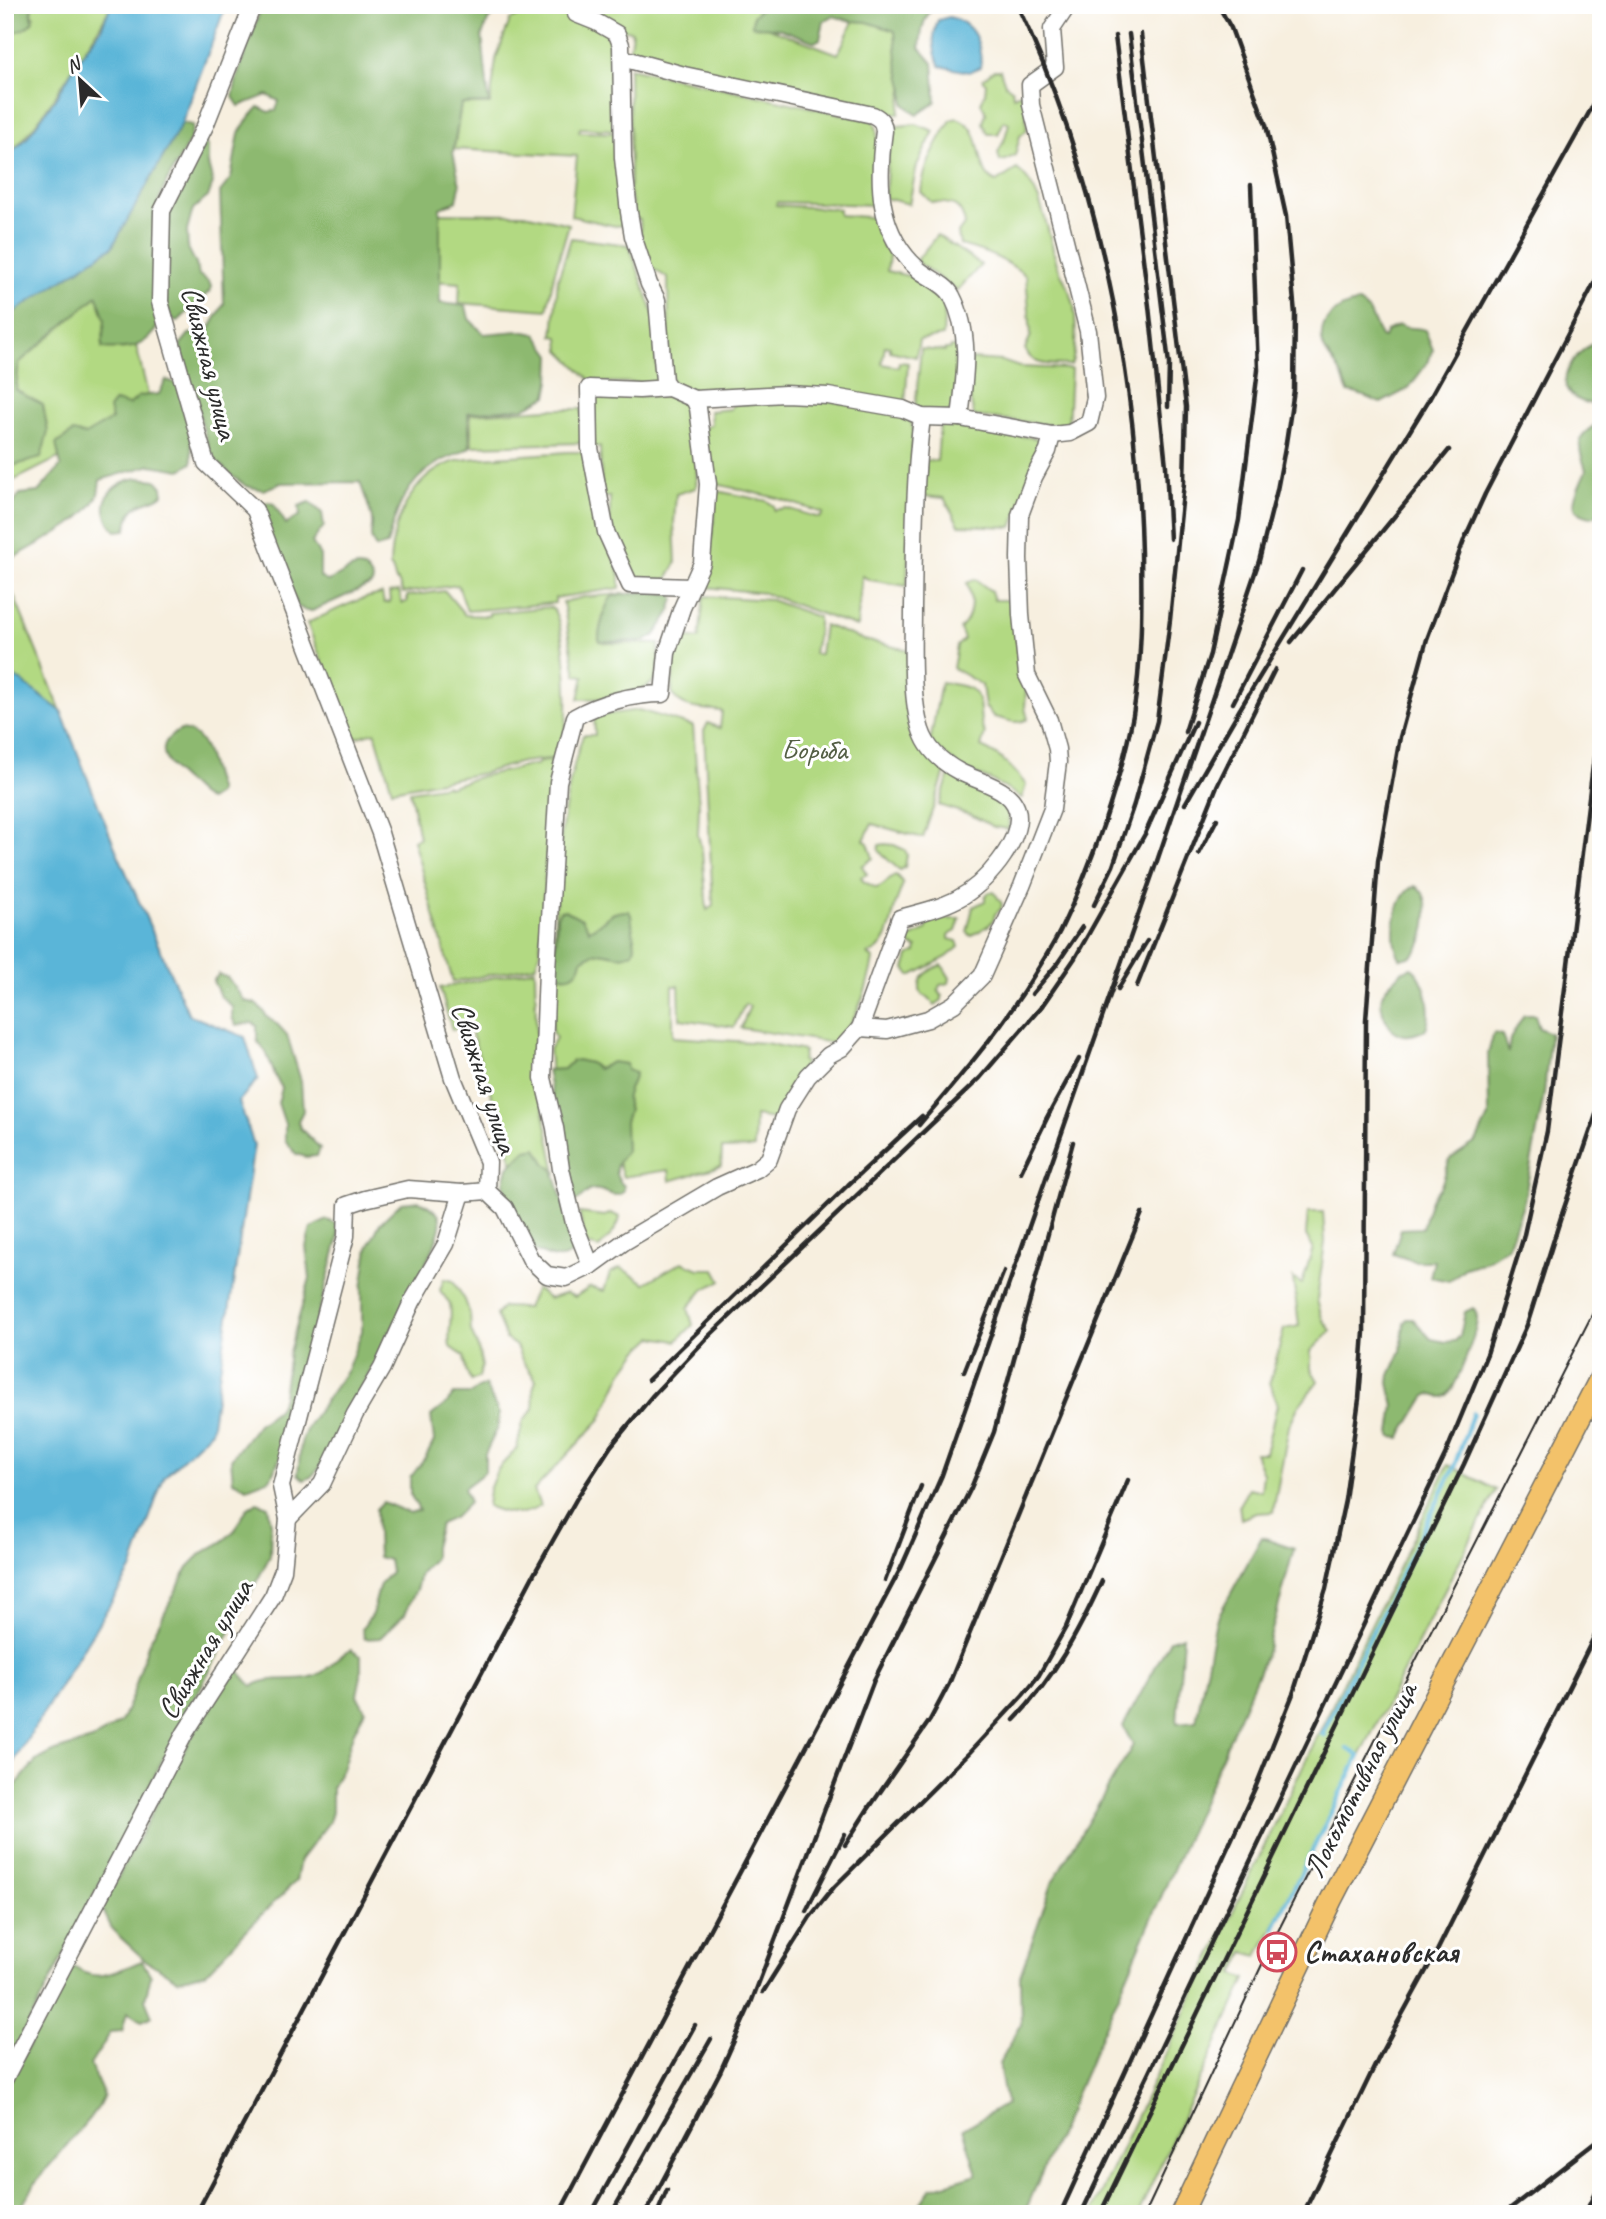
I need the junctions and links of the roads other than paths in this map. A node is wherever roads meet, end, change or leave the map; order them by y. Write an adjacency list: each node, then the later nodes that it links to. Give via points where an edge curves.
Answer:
1 (253, 5): 12 (street, Свияжная улица, via 205,125 162,211 160,302 206,463 255,510 380,833 453,1079 488,1162)
2 (1068, 5): 9 (street, via 1052,29 1055,67 1030,85 1031,105 1088,331 1095,398 1089,424)
3 (576, 14): 4 (street, via 617,34)
4 (622, 58): 5 (street, via 623,158 629,212 657,300 663,375); 8 (street, via 880,118 884,123 880,192 885,218 903,252 951,293 962,318 966,370)
5 (669, 388): 6 (street); 10 (street, via 589,388 590,448 606,532 630,585)
6 (694, 399): 7 (street, via 828,396 903,409); 10 (street, via 708,484 702,563)
7 (922, 417): 8 (street); 11 (street, via 915,479 913,646 920,728 930,748 949,765 1010,797 1018,821 1005,854 972,891 943,907 900,918)
8 (960, 418): 9 (street)
9 (1052, 435): 11 (street, via 1020,515 1019,558 1027,675 1049,720 1058,762 1052,809 982,976 954,1004 928,1019 887,1030)
10 (691, 587): 14 (street, via 667,653 663,694 609,704 575,718 558,782 543,1078 567,1196)
11 (860, 1028): 14 (street, via 808,1076 787,1110 769,1160 624,1242)
12 (487, 1191): 13 (street, Свияжная улица); 14 (street, via 505,1208 531,1260 547,1275 566,1278)
13 (462, 1193): 16 (street, via 446,1244 412,1302 322,1484); 16 (street, Свияжная улица, via 408,1189 347,1205 346,1236 281,1486)
14 (591, 1266)
15 (1601, 1377): 18 (main road, Локомотивная улица, via 1331,1900)
16 (288, 1519): 17 (street, Свияжная улица, via 283,1570 273,1596 185,1733)
17 (5, 2078)
18 (1181, 2214)

